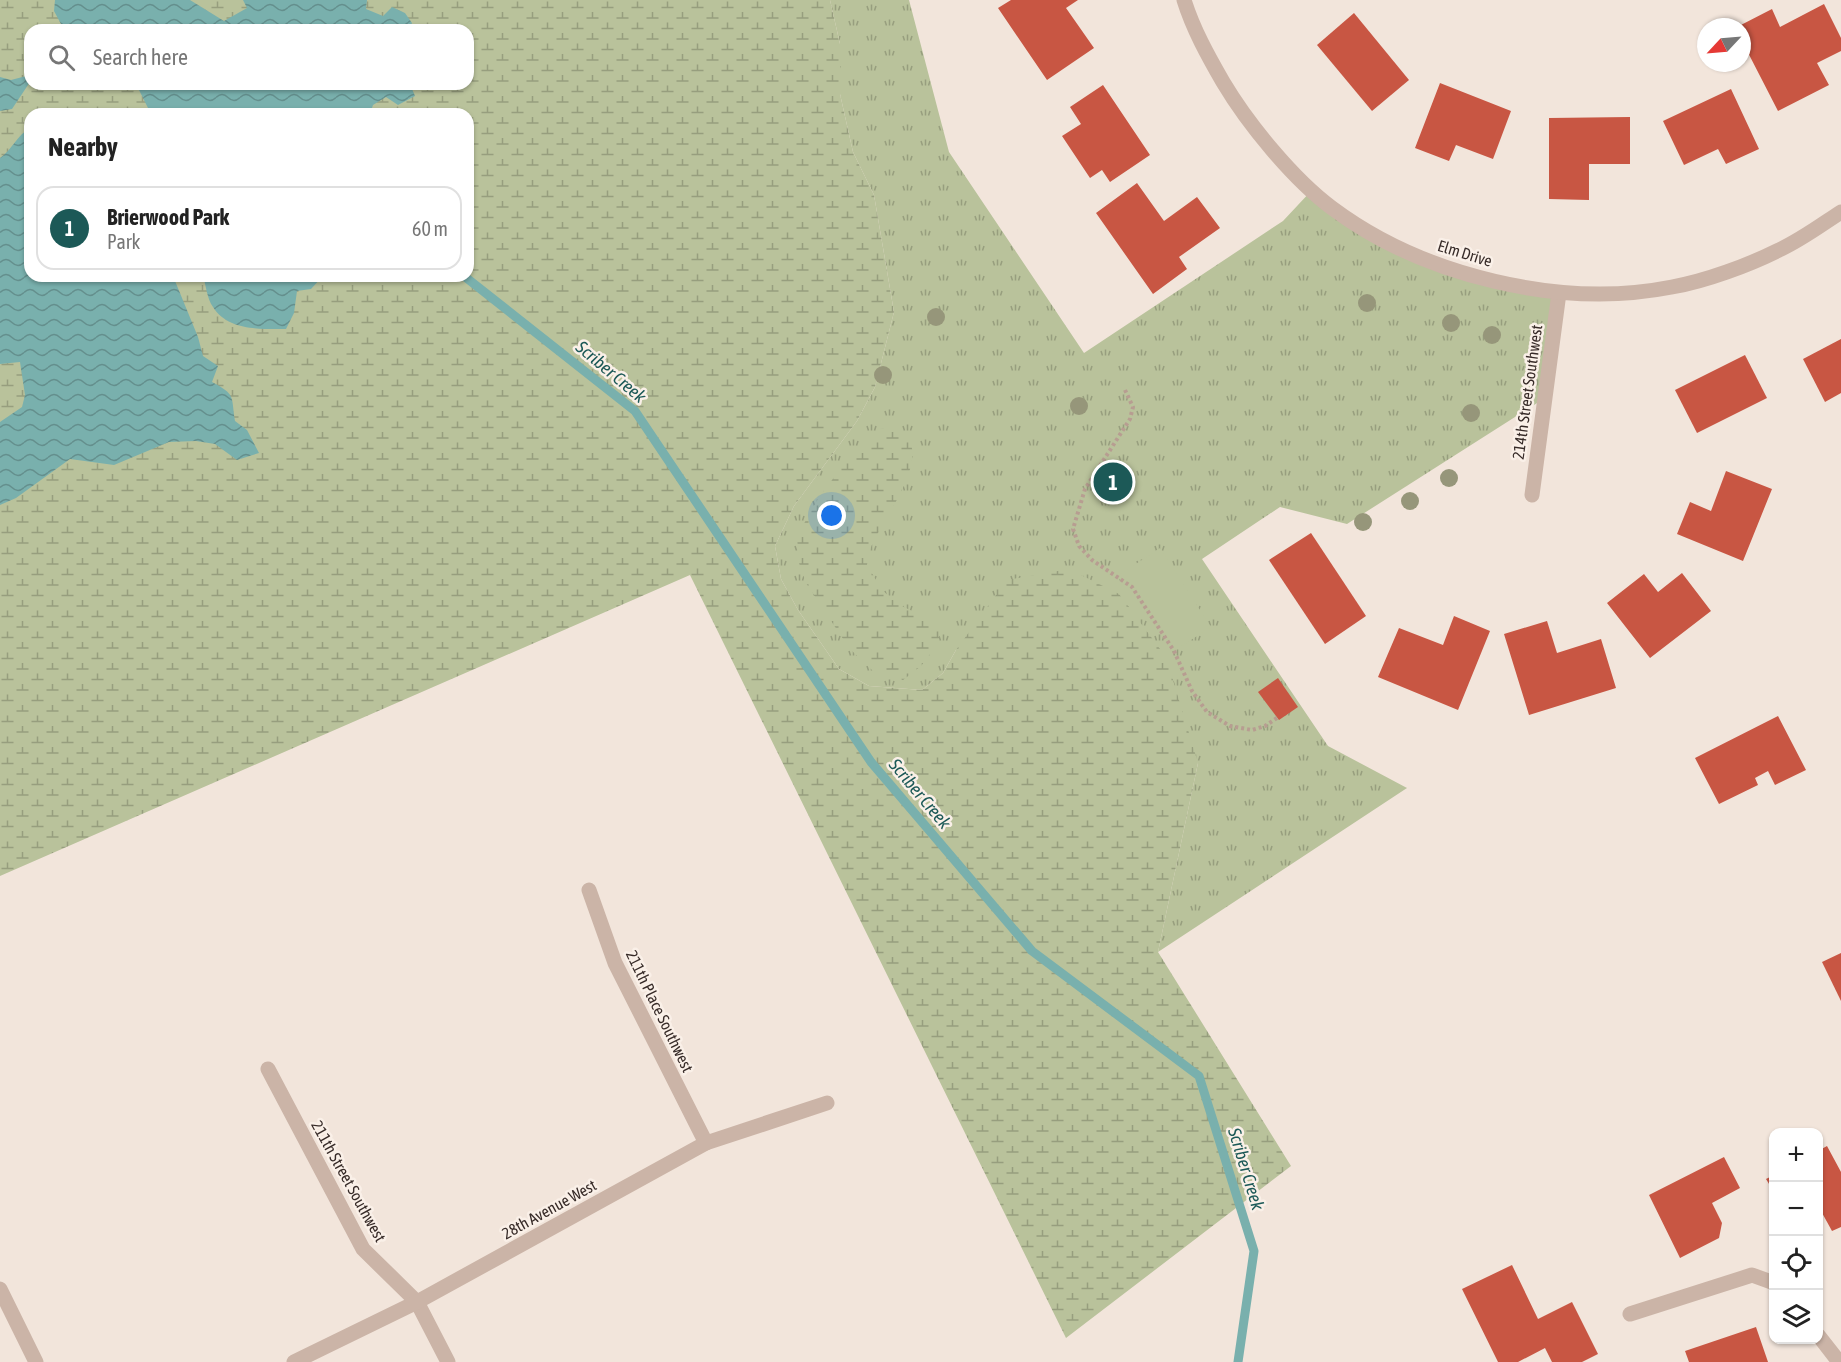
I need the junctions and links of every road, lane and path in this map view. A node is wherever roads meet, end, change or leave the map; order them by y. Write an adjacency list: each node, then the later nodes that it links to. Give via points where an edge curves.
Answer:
1 (1184, 0): 3 (street, Elm Drive, via 1207,54 1238,106 1272,148 1331,207 1385,241 1428,261 1495,281)
2 (1841, 212): 3 (street, Elm Drive, via 1780,250 1672,287)
3 (1558, 293): 5 (street, 214th Street Southwest)
4 (1125, 390): 6 (path, via 1133,407 1130,419 1085,489 1073,529 1079,546 1092,560 1132,587 1208,712 1230,726 1252,730)
5 (1532, 495)
6 (1277, 718)
7 (590, 890): 10 (street, 211th Place Southwest, via 615,963)
8 (268, 1069): 13 (street, 211th Street Southwest, via 363,1249)
9 (827, 1103): 10 (street, 28th Avenue West)
10 (706, 1143): 13 (street, 28th Avenue West)
11 (1769, 1281): 14 (street, via 1752,1275)
12 (0, 1289): 16 (street)
13 (417, 1302): 17 (street, 28th Avenue West); 18 (street, 211th Street Southwest)
14 (1630, 1314)
15 (1823, 1341): 19 (street)
16 (36, 1362)
17 (294, 1362)
18 (448, 1362)
19 (1839, 1362)

